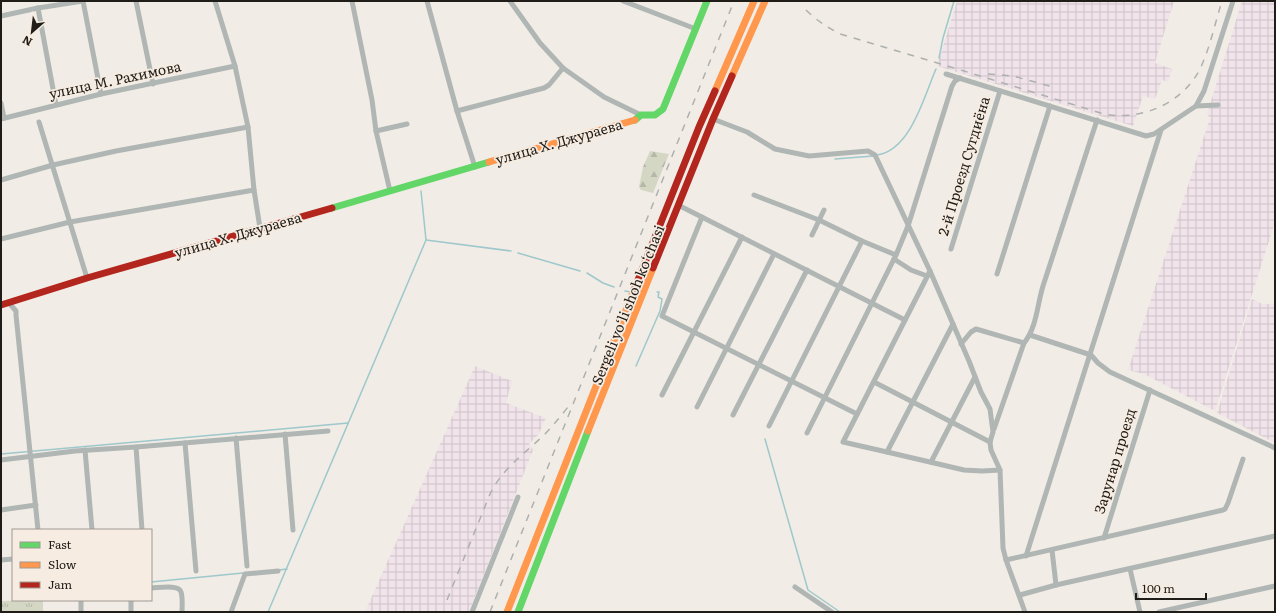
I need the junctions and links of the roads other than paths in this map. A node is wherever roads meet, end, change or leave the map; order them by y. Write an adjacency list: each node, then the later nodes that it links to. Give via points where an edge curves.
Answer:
1 (136, 1): 18 (street)
2 (215, 1): 14 (street)
3 (352, 1): 35 (street)
4 (427, 1): 26 (street)
5 (623, 1): 13 (street)
6 (707, 1): 13 (main road)
7 (754, 1): 131 (main road, Sergeli yo‘li shoh ko‘chasi, via 696,135)
8 (765, 1): 29 (main road, Sergeli yo‘li shoh ko‘chasi)
9 (1234, 1): 25 (street, via 1204,91)
10 (513, 2): 15 (street, via 540,43)
11 (38, 8): 12 (street); 20 (street, via 82,1); 22 (street)
12 (1, 16)
13 (696, 29): 27 (main road, via 663,109 654,115)
14 (235, 66): 18 (street, улица М. Рахимова); 33 (street)
15 (562, 68): 26 (street, via 544,88); 27 (street, via 604,97)
16 (946, 74): 17 (street)
17 (960, 78): 19 (street); 47 (street, via 952,86)
18 (153, 84): 20 (street, улица М. Рахимова)
19 (1000, 91): 24 (street); 53 (street, 2-й Проезд Сугдиёна)
20 (101, 94): 22 (street, улица М. Рахимова)
21 (1, 103): 28 (street)
22 (56, 105): 28 (street, улица М. Рахимова)
23 (1218, 105): 25 (street)
24 (1050, 106): 30 (street); 58 (street)
25 (1196, 106): 34 (street)
26 (457, 111): 37 (street)
27 (641, 114): 37 (main road, улица Х. Джураева, via 633,121)
28 (3, 119)
29 (713, 119): 42 (main road, Sergeli yo‘li shoh ko‘chasi); 47 (street, via 747,132 775,149 809,156 868,152 875,155)
30 (1097, 120): 34 (street, via 1146,136); 67 (street)
31 (38, 122): 36 (street)
32 (407, 124): 35 (street)
33 (248, 127): 36 (street); 39 (street)
34 (1161, 130): 71 (street)
35 (376, 131): 40 (street)
36 (53, 165): 38 (street); 46 (street)
37 (476, 167): 40 (main road, улица Х. Джураева)
38 (1, 180)
39 (254, 190): 46 (street); 48 (street)
40 (390, 191): 48 (main road, улица Х. Джураева)
41 (754, 195): 45 (street)
42 (678, 205): 44 (street); 132 (main road, Sergeli yo‘li shoh ko‘chasi)
43 (824, 210): 45 (street)
44 (702, 217): 50 (street); 66 (street, via 662,316)
45 (820, 220): 49 (street); 52 (street)
46 (70, 222): 51 (street); 59 (street)
47 (908, 226): 55 (street); 57 (street)
48 (260, 228): 59 (main road, улица Х. Джураева)
49 (812, 235)
50 (742, 237): 54 (street); 66 (street)
51 (1, 239)
52 (862, 241): 55 (street); 60 (street)
53 (951, 249)
54 (774, 254): 56 (street); 70 (street)
55 (895, 257): 57 (street, via 911,270); 62 (street)
56 (807, 270): 60 (street); 72 (street)
57 (929, 274): 64 (street); 65 (street)
58 (997, 274)
59 (87, 278): 61 (main road, улица Х. Джураева)
60 (839, 286): 62 (street); 74 (street)
61 (9, 302): 63 (main road, улица Х. Джураева); 96 (street, via 16,311)
62 (872, 303): 64 (street); 78 (street)
63 (1, 305)
64 (905, 320): 75 (street)
65 (953, 324): 69 (street); 79 (street)
66 (694, 332): 70 (street); 77 (street)
67 (1030, 335): 68 (street); 71 (street)
68 (1024, 343): 69 (street, via 976,329); 86 (street)
69 (961, 344): 73 (street)
70 (726, 349): 72 (street); 80 (street)
71 (1091, 355): 76 (street, via 1110,372); 111 (street)
72 (759, 365): 74 (street); 82 (street)
73 (975, 377): 83 (street); 86 (street, via 990,409)
74 (791, 381): 78 (street); 84 (street)
75 (874, 382): 79 (street); 81 (street)
76 (1150, 390): 93 (street); 109 (street, Зарунар проезд)
77 (662, 395)
78 (824, 398): 81 (street); 87 (street)
79 (913, 402): 83 (street); 95 (street)
80 (697, 407)
81 (857, 414): 95 (street, via 843,442)
82 (733, 415)
83 (952, 422): 90 (street); 99 (street)
84 (769, 426)
85 (328, 430): 88 (street)
86 (993, 432): 90 (street)
87 (807, 433)
88 (285, 434): 89 (street); 107 (street)
89 (236, 438): 91 (street); 115 (street)
90 (990, 442): 100 (street)
91 (185, 443): 92 (street); 117 (street)
92 (136, 447): 94 (street); 106 (street)
93 (1275, 448)
94 (85, 450): 96 (street); 105 (street)
95 (887, 452): 99 (street)
96 (31, 456): 98 (street); 102 (street)
97 (1243, 459): 109 (street, via 1225,509)
98 (1, 460)
99 (931, 462): 100 (street, via 964,470)
100 (1000, 470): 114 (street, via 1003,548)
101 (518, 497): 130 (street)
102 (36, 505): 103 (street); 104 (street)
103 (1, 510)
104 (38, 529)
105 (92, 529)
106 (142, 529)
107 (293, 530)
108 (1275, 536): 116 (street)
109 (1104, 538): 110 (street)
110 (1052, 550): 111 (street); 119 (street)
111 (1026, 556): 114 (street)
112 (12, 559): 113 (street)
113 (1, 560)
114 (1006, 560): 123 (street)
115 (247, 566)
116 (1130, 569): 119 (street); 135 (street)
117 (196, 571)
118 (278, 571): 129 (street, via 245,574)
119 (1056, 585): 123 (street)
120 (1275, 586): 136 (street)
121 (795, 587): 133 (street)
122 (152, 588): 128 (street, via 178,588 181,593)
123 (1020, 595): 134 (street)
124 (81, 601): 126 (street)
125 (131, 601): 127 (street)
126 (81, 612)
127 (131, 612)
128 (182, 612)
129 (231, 612)
130 (472, 612)
131 (507, 612)
132 (518, 612)
133 (832, 612)
134 (1026, 612)
135 (1140, 612)
136 (1159, 612)

